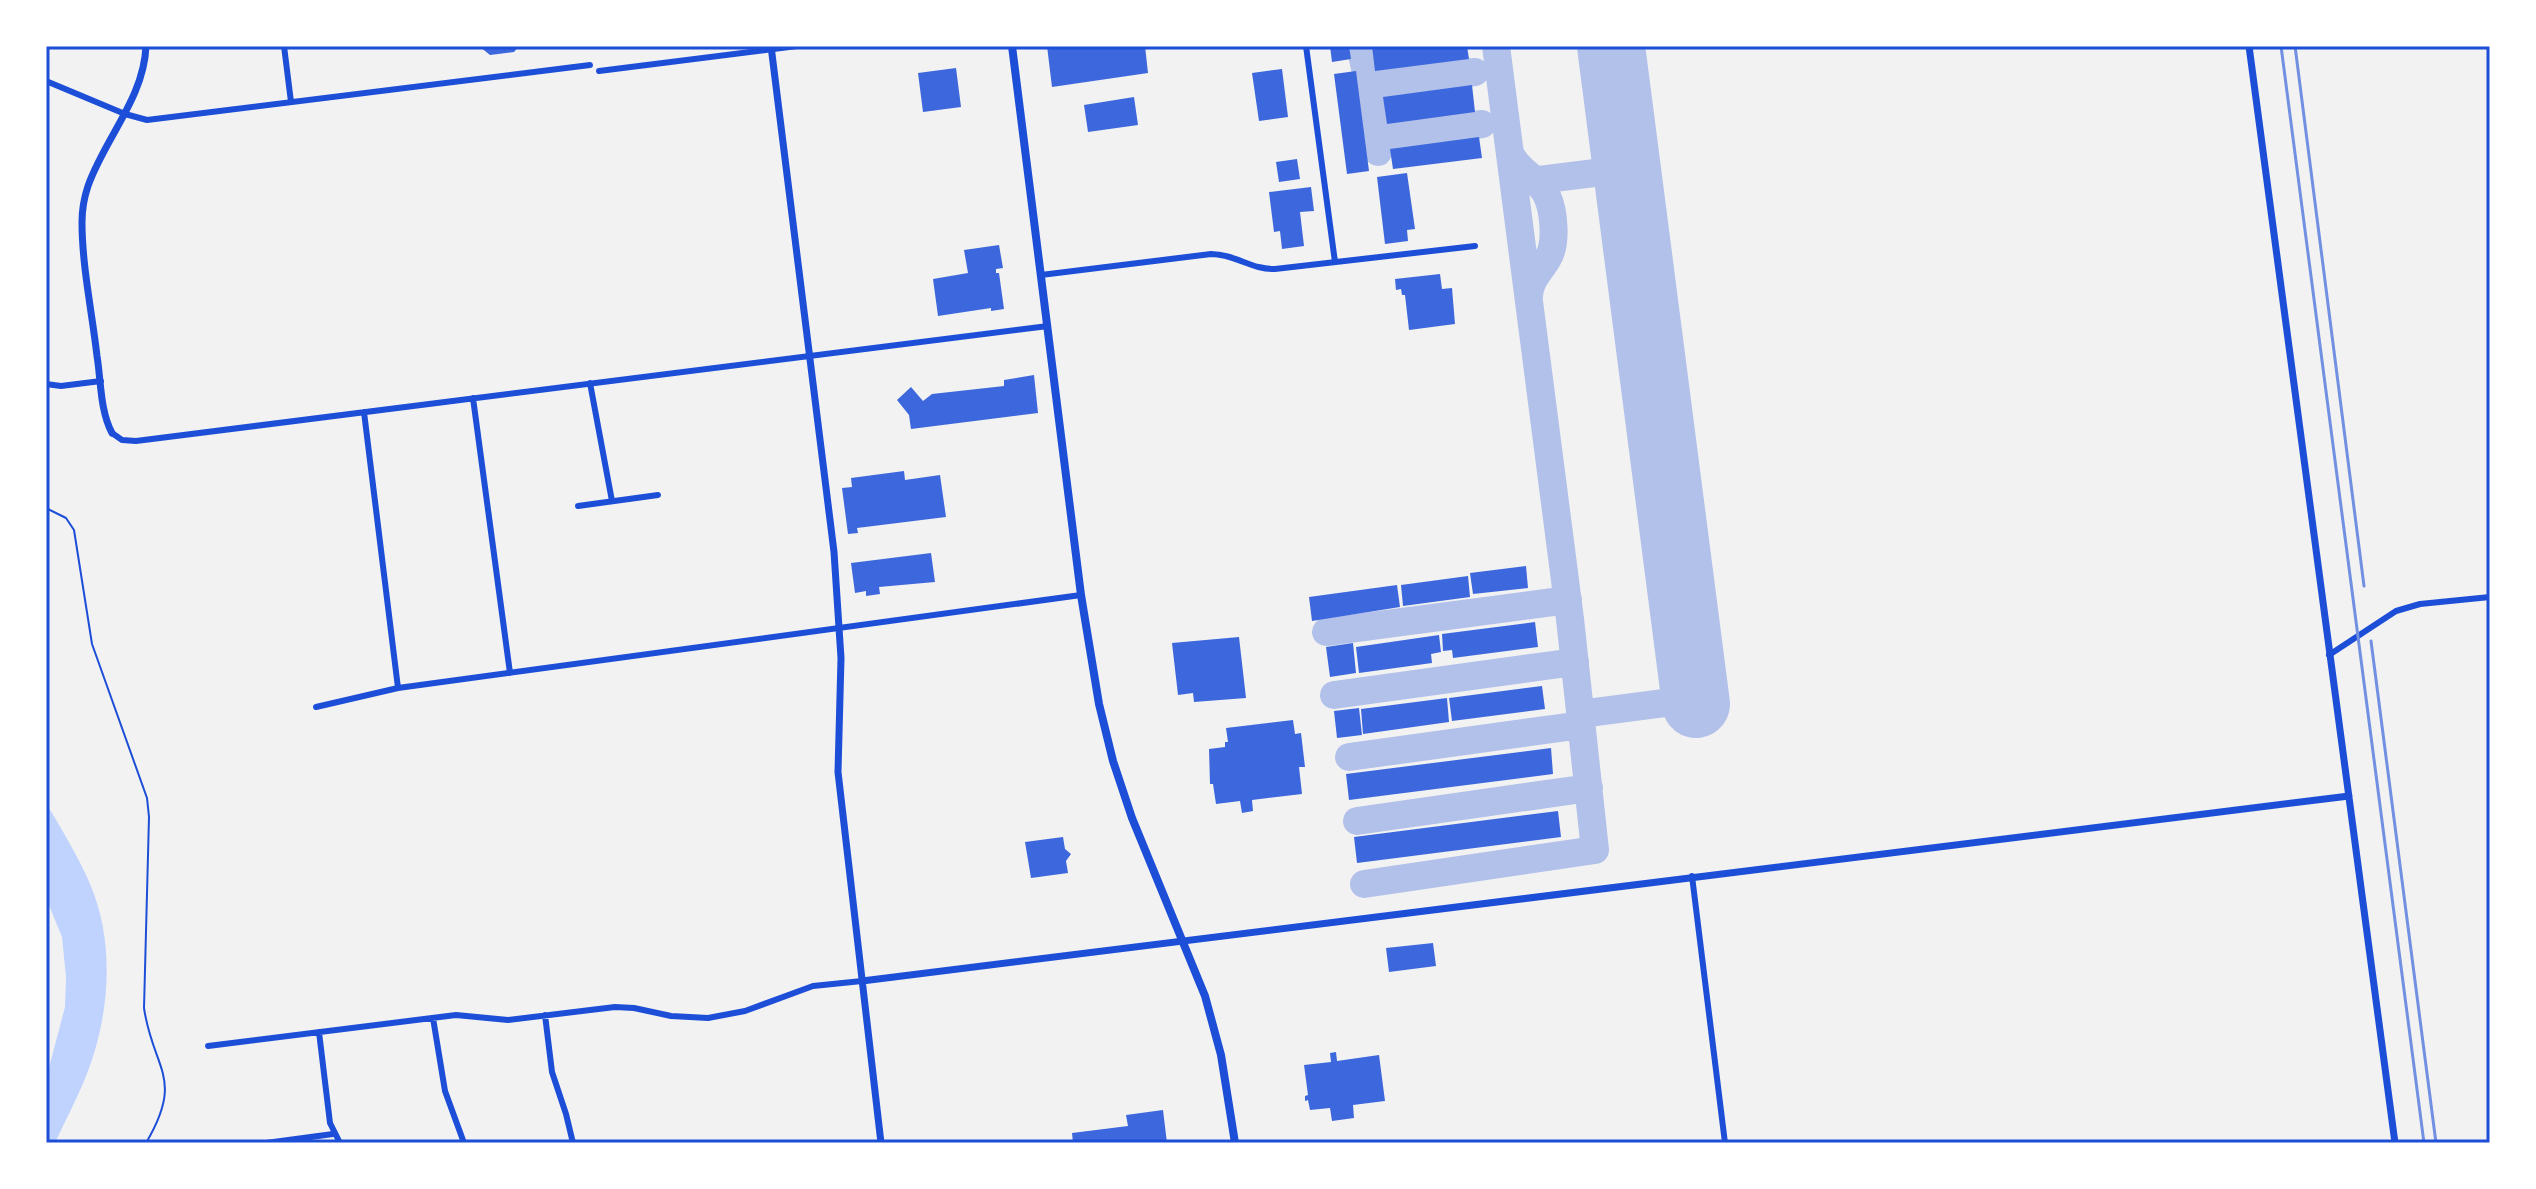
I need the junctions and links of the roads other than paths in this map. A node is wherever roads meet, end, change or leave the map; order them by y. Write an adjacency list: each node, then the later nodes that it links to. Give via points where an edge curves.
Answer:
1 (146, 46): 12 (street)
2 (284, 46): 11 (street)
3 (797, 46): 7 (street)
4 (1012, 46): 15 (main road)
5 (1306, 46): 14 (street)
6 (2249, 46): 30 (street)
7 (771, 47): 9 (street); 17 (street)
8 (590, 65): 11 (street)
9 (599, 71)
10 (46, 81): 12 (street)
11 (291, 102): 12 (street, via 147,120)
12 (125, 114): 18 (street, via 94,171 82,210)
13 (1475, 246): 14 (street)
14 (1335, 262): 15 (street, via 1265,270 1211,254)
15 (1041, 275): 16 (main road)
16 (1048, 326): 17 (street); 27 (main road)
17 (810, 355): 19 (street); 29 (street)
18 (101, 381): 20 (street); 23 (street)
19 (590, 383): 21 (street); 25 (street)
20 (46, 384)
21 (473, 398): 22 (street); 31 (street)
22 (364, 412): 23 (street, via 132,441); 32 (street)
23 (112, 433)
24 (658, 495): 25 (street)
25 (612, 501): 26 (street)
26 (578, 506)
27 (1081, 595): 29 (street); 36 (main road, via 1113,761)
28 (2490, 597): 30 (street, via 2396,611)
29 (840, 628): 31 (street); 37 (street, via 838,772)
30 (2329, 655): 34 (street)
31 (510, 673): 32 (street)
32 (398, 688): 33 (street)
33 (316, 707)
34 (2349, 796): 35 (street); 50 (street)
35 (1692, 876): 36 (street); 49 (street)
36 (1183, 940): 37 (street); 48 (main road, via 1213,1022)
37 (862, 981): 38 (street, via 813,986 745,1011 708,1018 634,1008); 47 (street)
38 (545, 1015): 39 (street, via 508,1020); 46 (street, via 552,1072)
39 (433, 1018): 40 (street); 45 (street, via 445,1091)
40 (319, 1032): 41 (street); 42 (street)
41 (208, 1046)
42 (333, 1134): 43 (street); 44 (street)
43 (266, 1143)
44 (340, 1143)
45 (464, 1143)
46 (573, 1143)
47 (881, 1143)
48 (1235, 1143)
49 (1725, 1143)
50 (2395, 1143)

